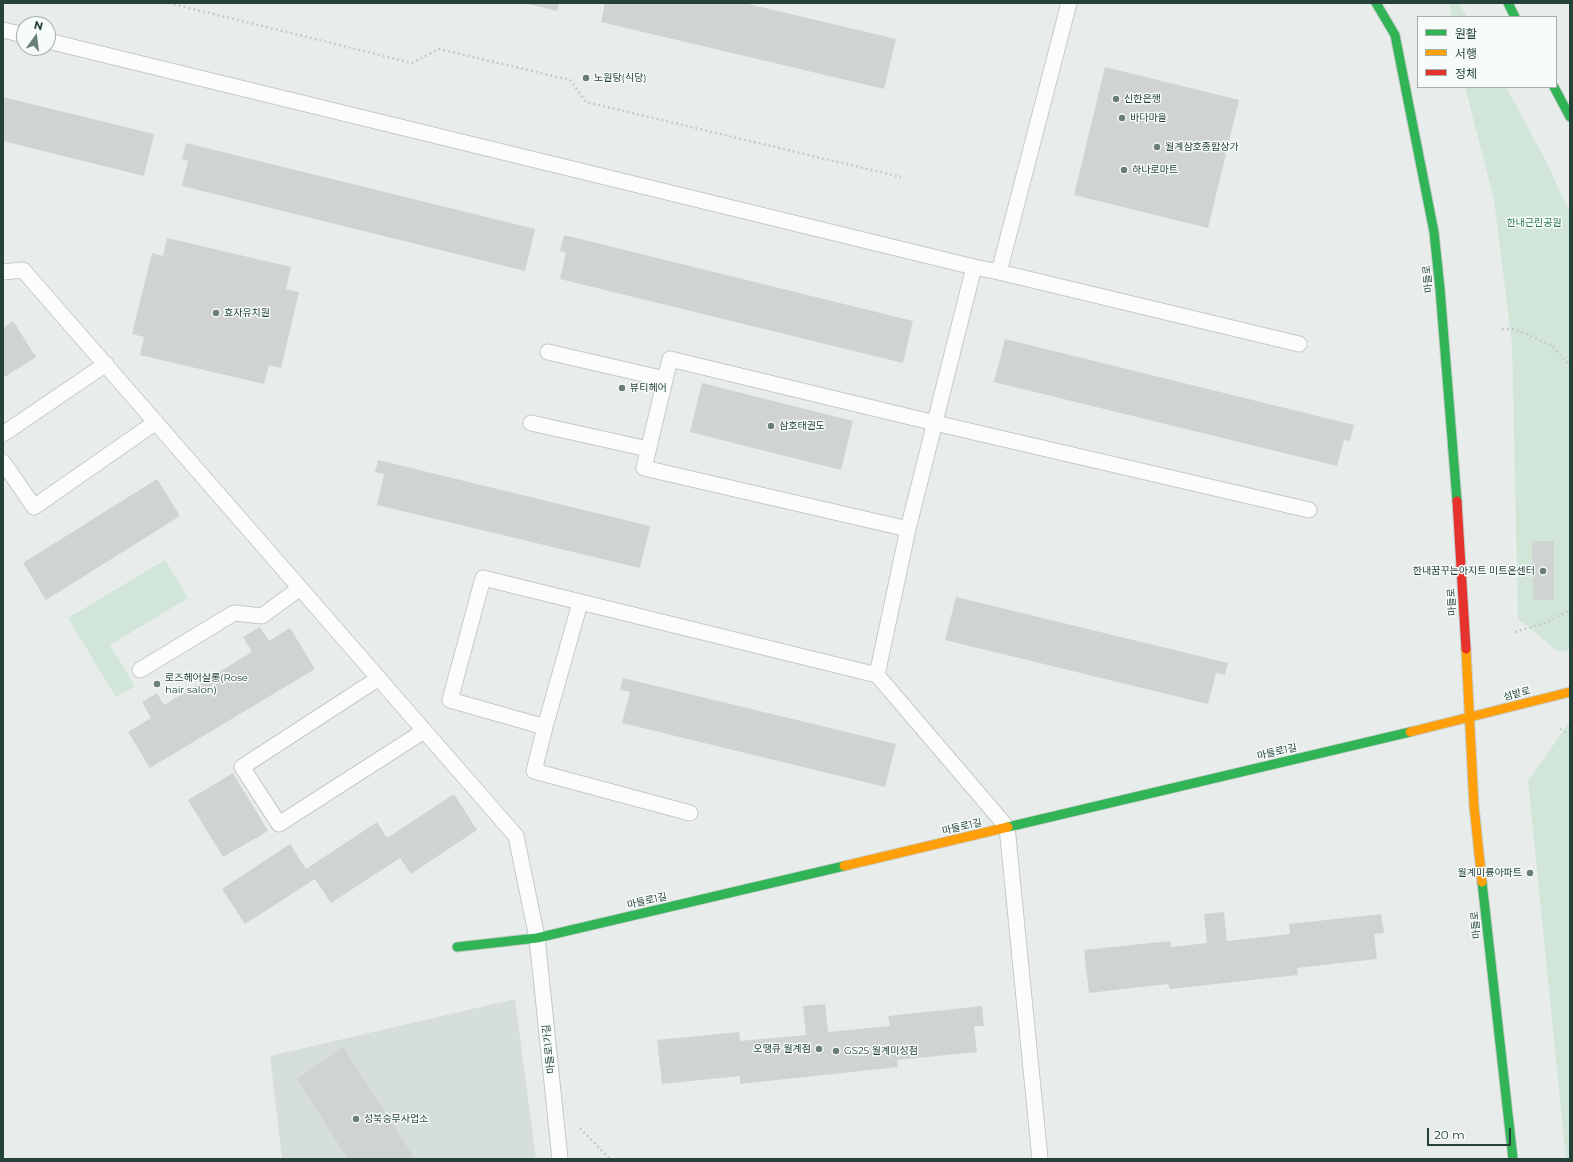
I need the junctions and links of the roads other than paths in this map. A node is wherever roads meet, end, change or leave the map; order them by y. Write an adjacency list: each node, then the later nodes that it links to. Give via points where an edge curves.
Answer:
1 (1376, 3): 31 (main road, 마들로, via 1395,35 1434,232 1460,542)
2 (1508, 3): 4 (main road)
3 (1065, 4): 12 (lane)
4 (1514, 16)
5 (3, 30): 6 (lane)
6 (16, 33)
7 (56, 43): 10 (lane)
8 (1555, 88): 9 (main road)
9 (1570, 117)
10 (974, 267): 12 (lane); 19 (lane)
11 (3, 272): 15 (lane, 마들로1가길, via 24,270)
12 (999, 272): 13 (lane)
13 (1299, 344)
14 (548, 352): 16 (lane)
15 (106, 364): 17 (lane, 마들로1가길); 20 (lane)
16 (665, 379): 19 (lane, via 670,360); 21 (lane)
17 (156, 422): 22 (lane, via 34,507); 25 (lane, 마들로1가길)
18 (531, 423): 21 (lane)
19 (935, 423): 23 (lane); 24 (lane)
20 (3, 434)
21 (648, 449): 24 (lane, via 644,468)
22 (3, 462)
23 (1309, 510)
24 (908, 529): 28 (lane)
25 (300, 588): 27 (lane, via 262,616 234,613); 29 (lane, 마들로1가길)
26 (580, 602): 28 (lane); 32 (lane); 32 (lane, via 483,578 450,700)
27 (140, 670)
28 (877, 675): 35 (lane)
29 (379, 678): 33 (lane, 마들로1가길); 33 (lane, via 242,767 279,824)
30 (1570, 692): 31 (main road, 섬밭로)
31 (1470, 718): 35 (main road, 마들로1길); 40 (main road, 마들로, via 1474,806)
32 (545, 727): 34 (lane, via 534,771)
33 (424, 731): 36 (lane, 마들로1가길, via 516,836)
34 (690, 813)
35 (1007, 828): 36 (main road, 마들로1길); 39 (lane)
36 (537, 938): 37 (main road, 마들로1길); 38 (lane, 마들로1가길)
37 (457, 947)
38 (560, 1159)
39 (1040, 1159)
40 (1513, 1159)

